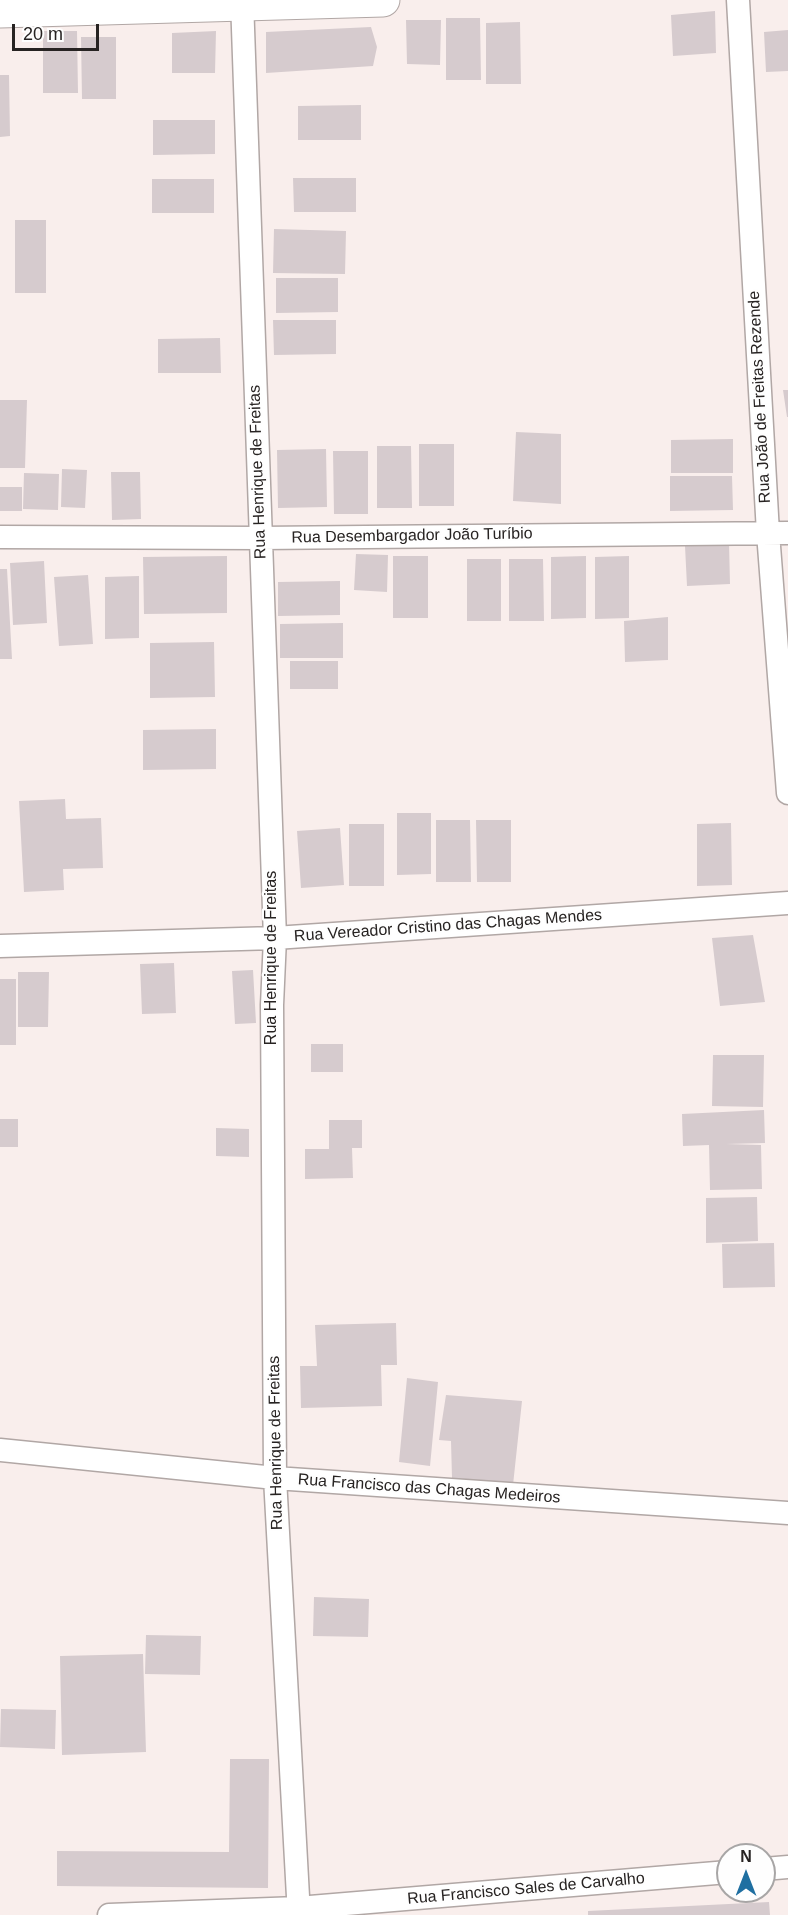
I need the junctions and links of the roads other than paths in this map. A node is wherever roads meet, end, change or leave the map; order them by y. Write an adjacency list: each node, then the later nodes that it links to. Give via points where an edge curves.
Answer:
1 (383, 0): 3 (street)
2 (738, 0): 5 (street, Rua João de Freitas Rezende)
3 (242, 2): 4 (street); 7 (street, Rua Henrique de Freitas)
4 (0, 11)
5 (778, 533): 7 (street, Rua Desembargador João Turíbio); 8 (street, Rua João de Freitas Rezende)
6 (0, 537): 7 (street, Rua Desembargador João Turíbio)
7 (260, 538): 10 (street, Rua Henrique de Freitas)
8 (788, 793)
9 (788, 903): 10 (street, Rua Vereador Cristino das Chagas Mendes)
10 (275, 938): 11 (street, Rua Vereador Cristino das Chagas Mendes); 13 (street, Rua Henrique de Freitas)
11 (0, 946)
12 (0, 1450): 13 (street, Rua Francisco das Chagas Medeiros)
13 (275, 1478): 14 (street, Rua Francisco das Chagas Medeiros); 16 (street, Rua Henrique de Freitas)
14 (788, 1513)
15 (716, 1873): 16 (street, Rua Francisco Sales de Carvalho)
16 (298, 1911): 17 (street, Rua Francisco Sales de Carvalho)
17 (109, 1915)

